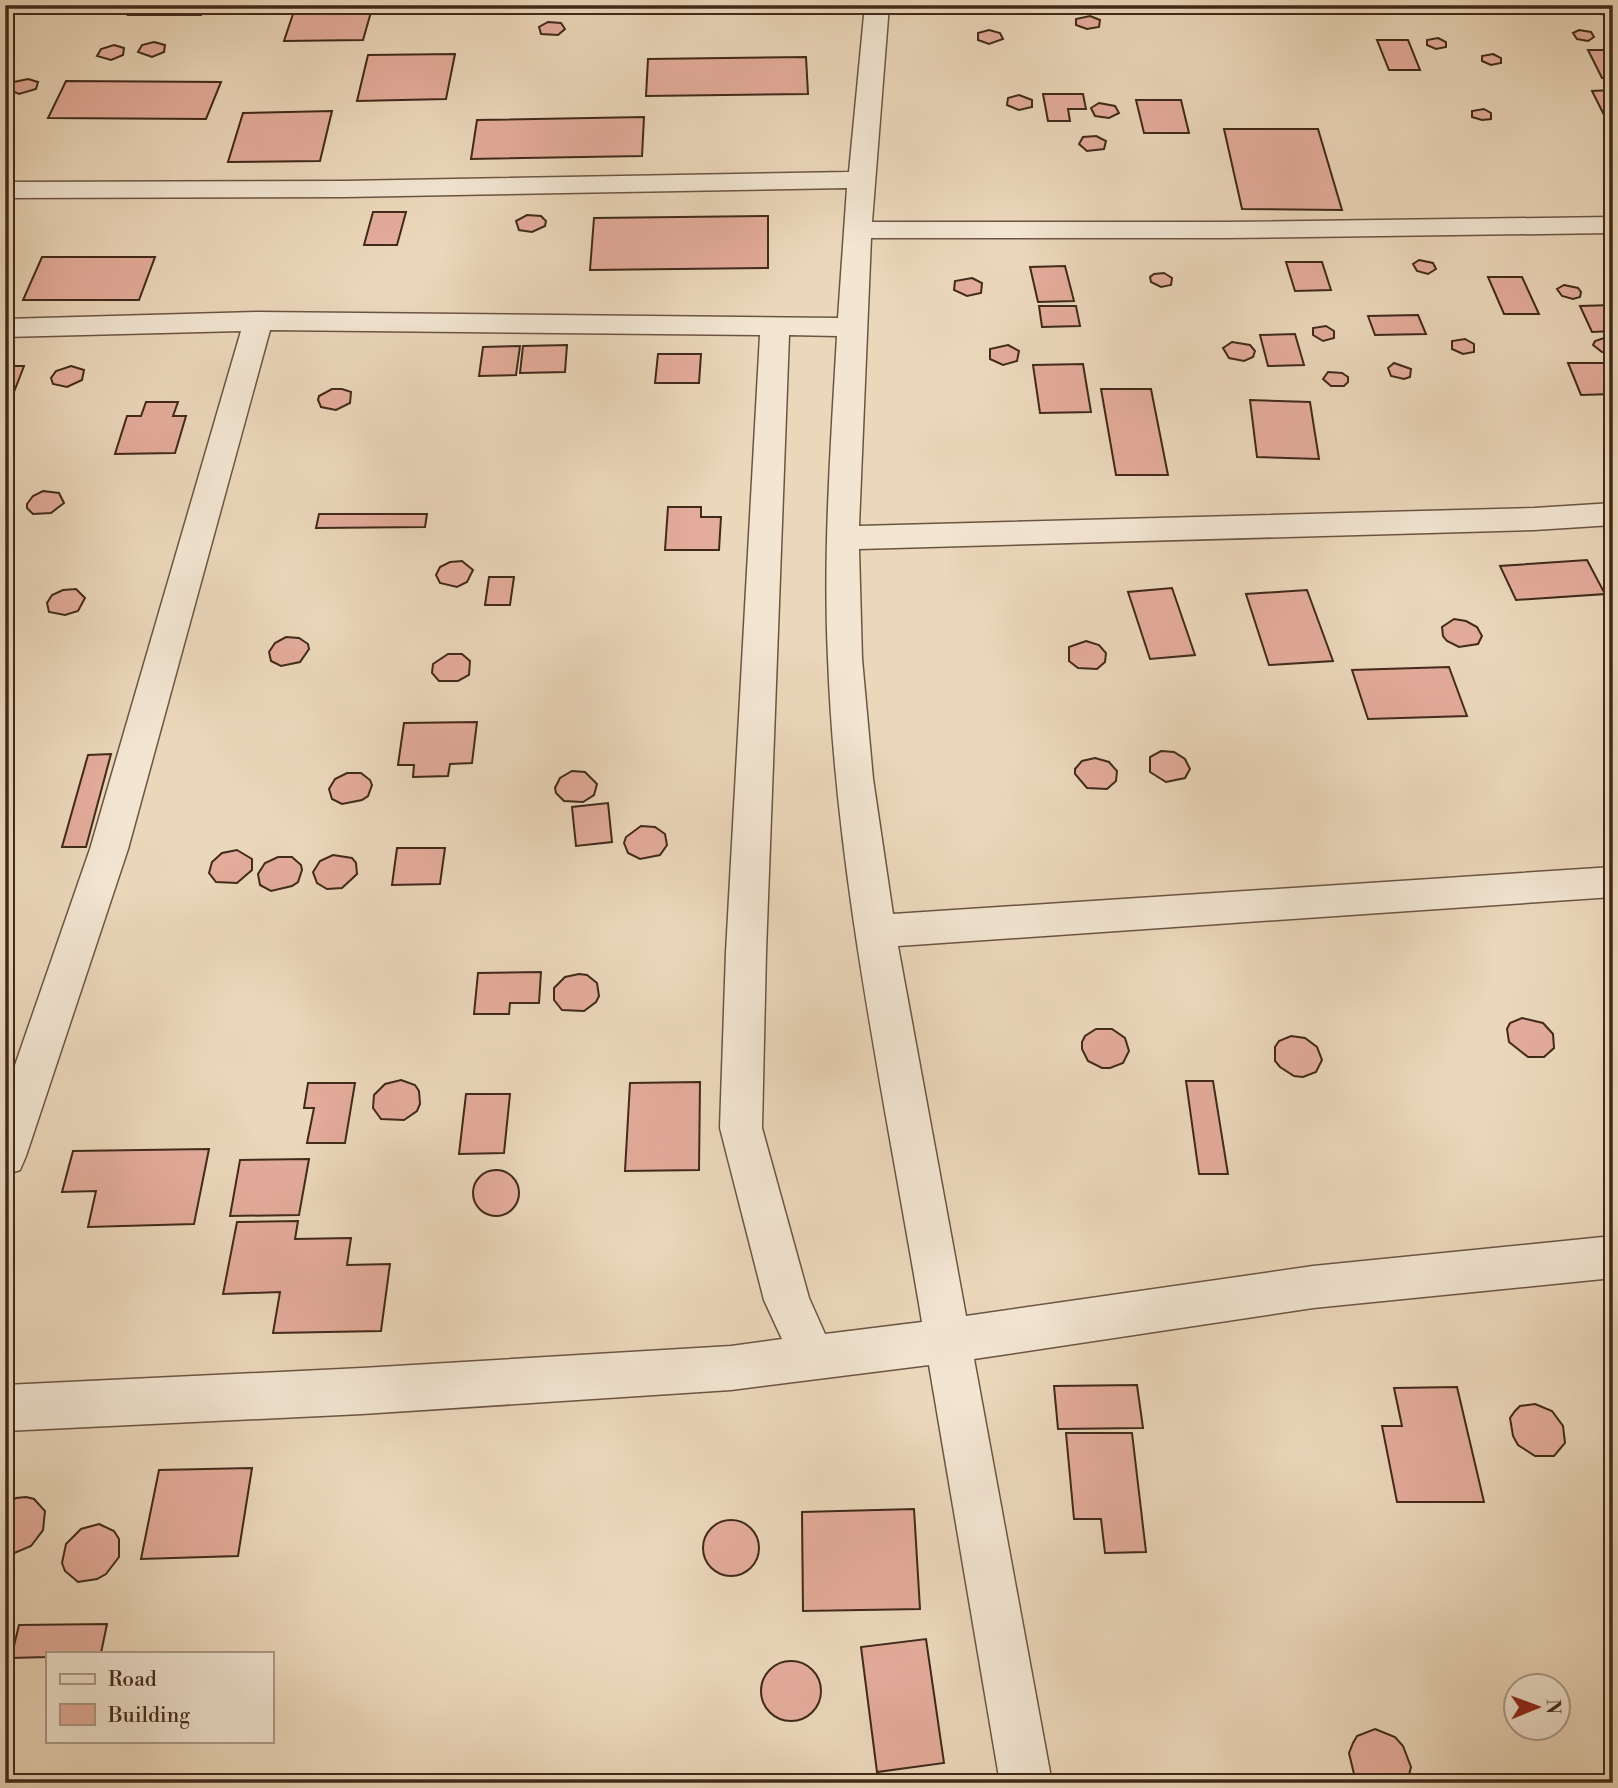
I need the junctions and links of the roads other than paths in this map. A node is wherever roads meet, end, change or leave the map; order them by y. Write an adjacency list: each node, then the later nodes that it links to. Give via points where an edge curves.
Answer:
1 (877, 5): 4 (street)
2 (1578, 5): 3 (street)
3 (1613, 8)
4 (862, 180): 5 (street); 7 (street)
5 (5, 190)
6 (1613, 225): 7 (street)
7 (857, 230): 10 (street)
8 (258, 321): 9 (street); 11 (street); 16 (street, via 109,849)
9 (775, 327): 10 (street); 19 (street, via 741,1128 787,1300)
10 (851, 327): 13 (street)
11 (5, 328)
12 (1613, 514): 13 (street)
13 (842, 538): 15 (street, via 845,659 855,779)
14 (1613, 882): 15 (street)
15 (876, 931): 18 (street)
16 (5, 1156)
17 (1613, 1256): 18 (street, via 1313,1287)
18 (946, 1341): 19 (street); 21 (street)
19 (813, 1358): 20 (street, via 704,1370)
20 (5, 1408)
21 (1026, 1783)

